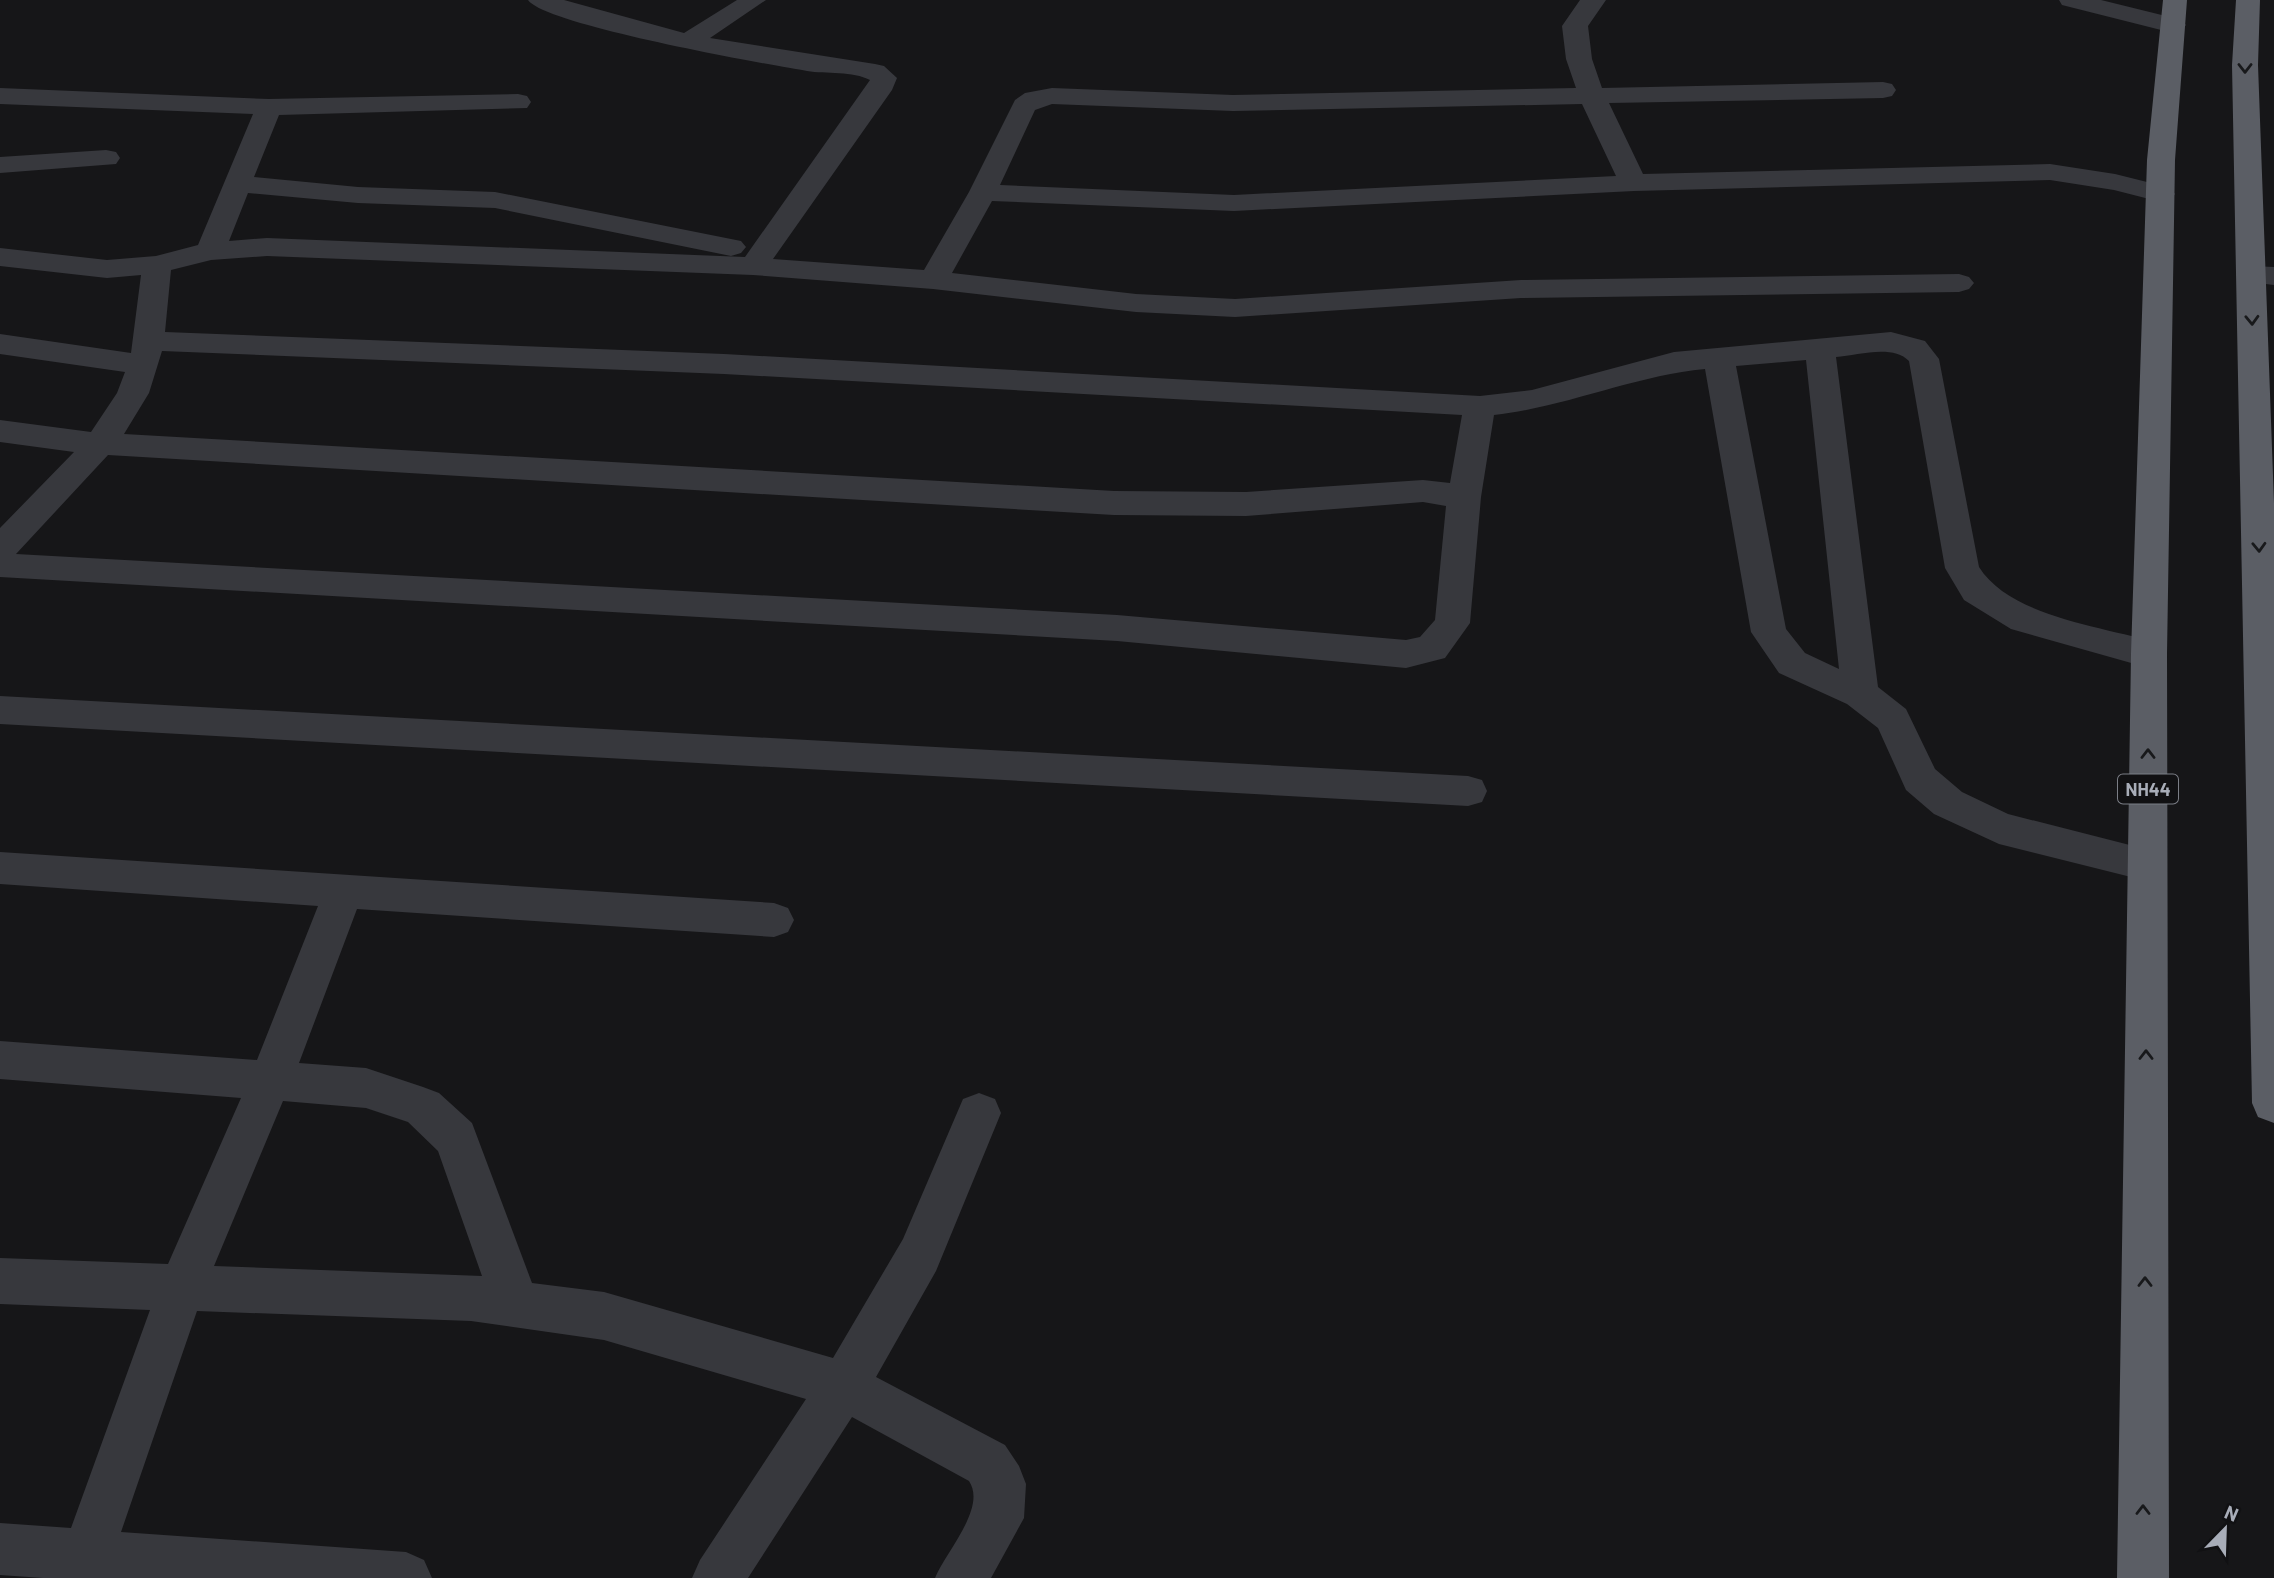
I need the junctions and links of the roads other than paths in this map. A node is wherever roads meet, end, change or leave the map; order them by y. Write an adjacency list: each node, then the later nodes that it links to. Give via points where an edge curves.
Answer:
1 (540, 0): 7 (street, via 571,12)
2 (754, 0): 7 (street)
3 (1594, 0): 10 (street, via 1575,33)
4 (2071, 0): 6 (street)
5 (2248, 0): 23 (highway, one-way to 23, via 2245,65)
6 (2174, 13): 18 (highway, NH44)
7 (690, 40): 21 (street, via 875,72 881,84)
8 (1884, 90): 10 (street)
9 (0, 96): 12 (street)
10 (1593, 96): 15 (street); 17 (street, via 1234,103 1052,96 1024,106)
11 (518, 102): 12 (street)
12 (269, 107): 16 (street)
13 (106, 158): 14 (street)
14 (0, 165)
15 (1634, 183): 17 (street, via 1234,203); 18 (street, via 2050,172)
16 (238, 184): 19 (street); 21 (street, via 358,195 495,200 561,211)
17 (983, 192): 24 (street)
18 (2161, 194): 35 (highway, NH44)
19 (210, 251): 21 (street, via 267,247); 22 (street)
20 (0, 257): 22 (street, via 107,269)
21 (757, 260): 24 (street)
22 (157, 265): 28 (street)
23 (2262, 275): 45 (highway, one-way to 45)
24 (933, 280): 25 (street, via 1136,303 1235,308 1521,289)
25 (1959, 283)
26 (0, 344): 28 (street)
27 (1820, 348): 29 (street); 35 (street, via 1891,342 1914,348 1924,359 1962,568 1976,591 2024,620); 36 (street)
28 (145, 353): 30 (street, via 724,364); 32 (street, via 130,399)
29 (1719, 358): 30 (street, via 1674,362 1533,400); 36 (street, via 1769,632 1792,663)
30 (1479, 406): 33 (street)
31 (0, 431): 32 (street)
32 (99, 444): 33 (street, via 1114,503 1246,503 1423,491); 34 (street)
33 (1464, 497): 34 (street, via 1452,623 1432,648 1406,654 1103,627)
34 (2, 549)
35 (2149, 654): 39 (highway, NH44, one-way to 35)
36 (1860, 694): 39 (street, via 1893,719 1920,779 1948,803 1999,828)
37 (0, 709): 38 (street)
38 (1468, 791)
39 (2147, 864): 57 (highway, NH44, one-way to 39)
40 (0, 868): 41 (street)
41 (344, 891): 42 (street); 44 (street)
42 (774, 920)
43 (0, 1060): 44 (street)
44 (270, 1081): 48 (street); 49 (street, via 366,1088 423,1107 456,1138)
45 (2274, 1103)
46 (979, 1113): 50 (street, via 920,1255)
47 (0, 1281): 48 (street)
48 (181, 1289): 49 (street, via 471,1298); 52 (street)
49 (516, 1305): 50 (street, via 604,1316)
50 (844, 1386): 55 (street); 56 (street, via 987,1463 1001,1484 998,1518)
51 (0, 1549): 52 (street)
52 (87, 1556): 53 (street)
53 (298, 1574): 54 (street)
54 (406, 1578)
55 (718, 1578)
56 (961, 1578)
57 (2143, 1578)

